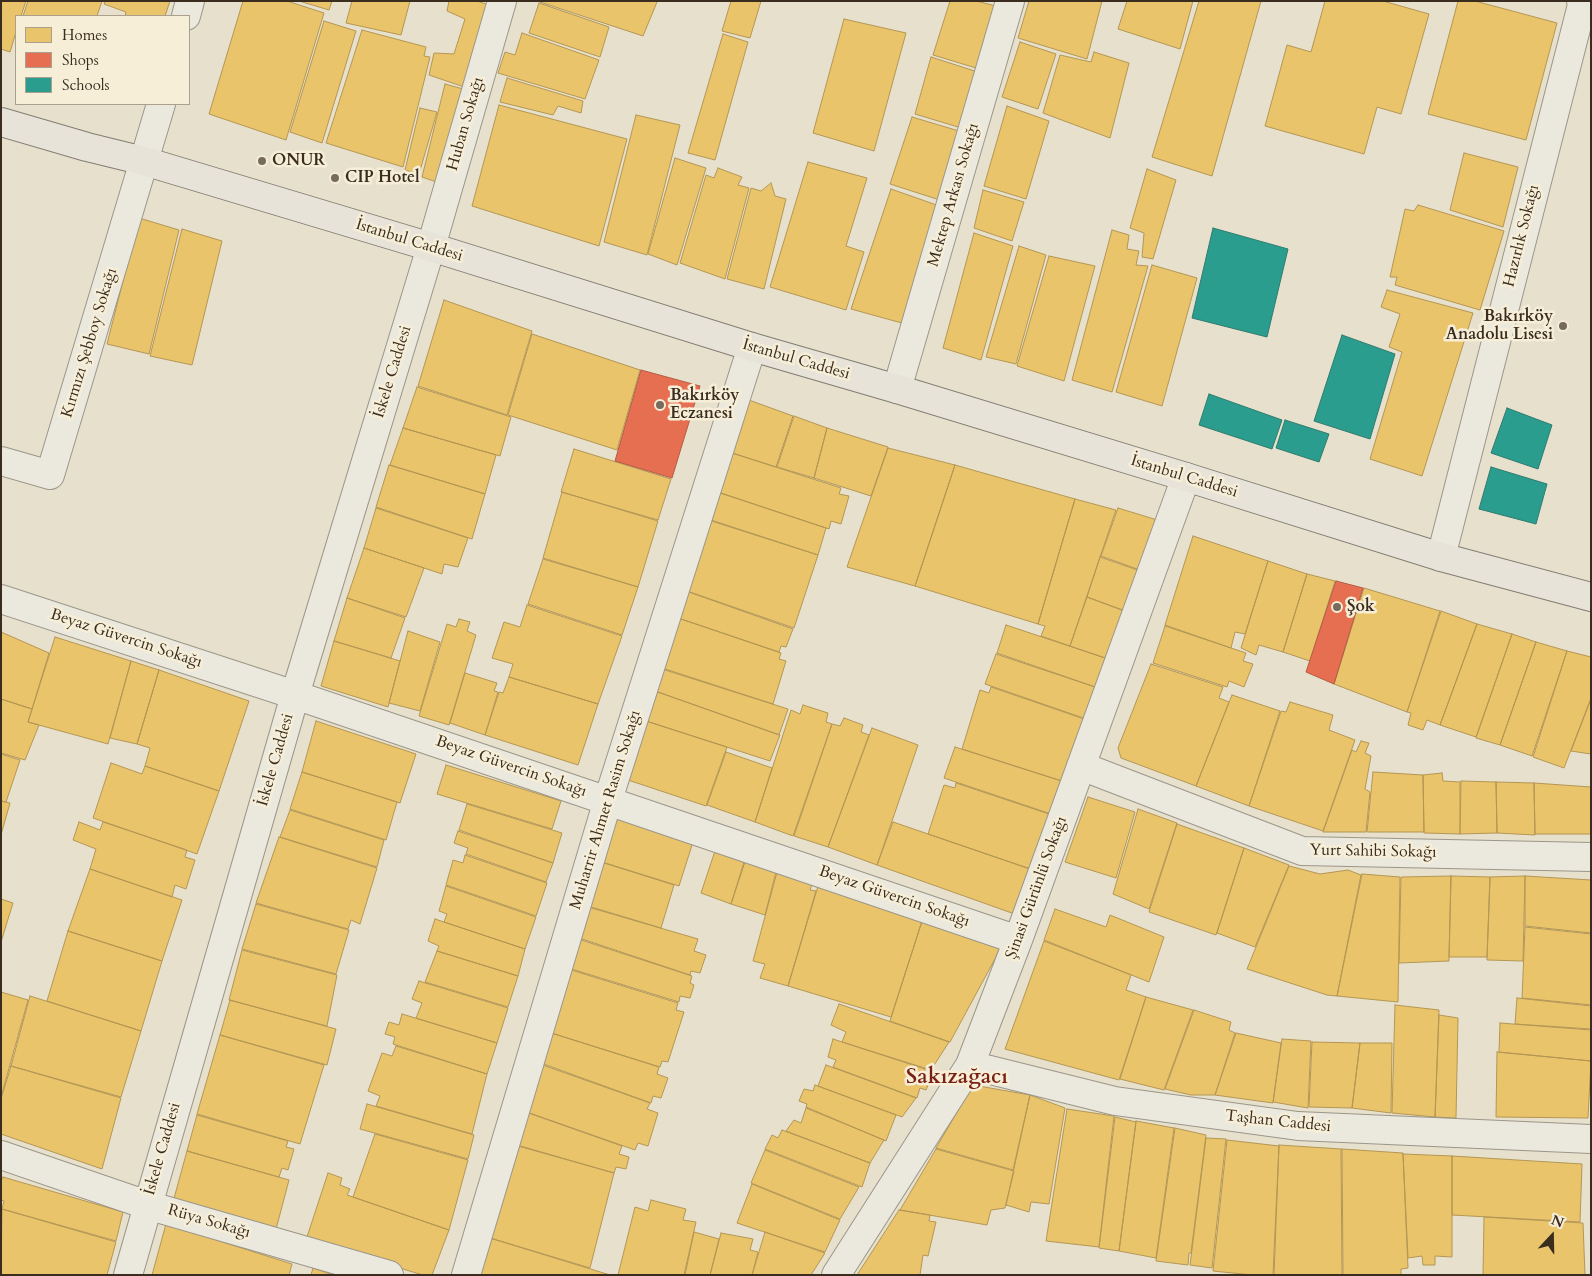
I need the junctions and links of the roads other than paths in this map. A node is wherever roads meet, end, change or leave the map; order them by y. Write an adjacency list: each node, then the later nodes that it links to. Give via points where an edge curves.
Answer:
1 (190, 1): 5 (street)
2 (502, 1): 9 (street, Huban Sokağı)
3 (1010, 1): 11 (street, Mektep Arkası Sokağı)
4 (1579, 4): 14 (street, Hazırlık Sokağı)
5 (186, 15)
6 (161, 105): 8 (street)
7 (1, 122): 8 (main road, İstanbul Caddesi)
8 (144, 162): 9 (main road, İstanbul Caddesi); 12 (street, Kırmızı Şebboy Sokağı, via 50,475)
9 (431, 247): 10 (main road, İstanbul Caddesi); 17 (street, İskele Caddesi)
10 (752, 347): 11 (main road, İstanbul Caddesi); 19 (street, Muharrir Ahmet Rasim Sokağı)
11 (897, 388): 13 (main road, İstanbul Caddesi)
12 (1, 461)
13 (1186, 477): 14 (main road, İstanbul Caddesi); 18 (street, Şinasi Gürünlü Sokağı)
14 (1441, 558): 15 (main road, İstanbul Caddesi)
15 (1591, 598)
16 (1, 599): 17 (street, Beyaz Güvercin Sokağı)
17 (295, 695): 19 (street, Beyaz Güvercin Sokağı); 25 (street, İskele Caddesi)
18 (1082, 766): 20 (street, Yurt Sahibi Sokağı, via 1302,851); 21 (street, Şinasi Gürünlü Sokağı)
19 (608, 800): 21 (street, Beyaz Güvercin Sokağı); 28 (street, Muharrir Ahmet Rasim Sokağı)
20 (1591, 857)
21 (1018, 940): 22 (street, Şinasi Gürünlü Sokağı)
22 (970, 1065): 23 (street, Taşhan Caddesi, via 1115,1101 1298,1126); 29 (street, Şinasi Gürünlü Sokağı)
23 (1591, 1139)
24 (1, 1155): 25 (street, Rüya Sokağı)
25 (147, 1204): 26 (street, İskele Caddesi); 27 (street, Rüya Sokağı)
26 (128, 1275)
27 (389, 1275)
28 (466, 1275)
29 (836, 1275)

